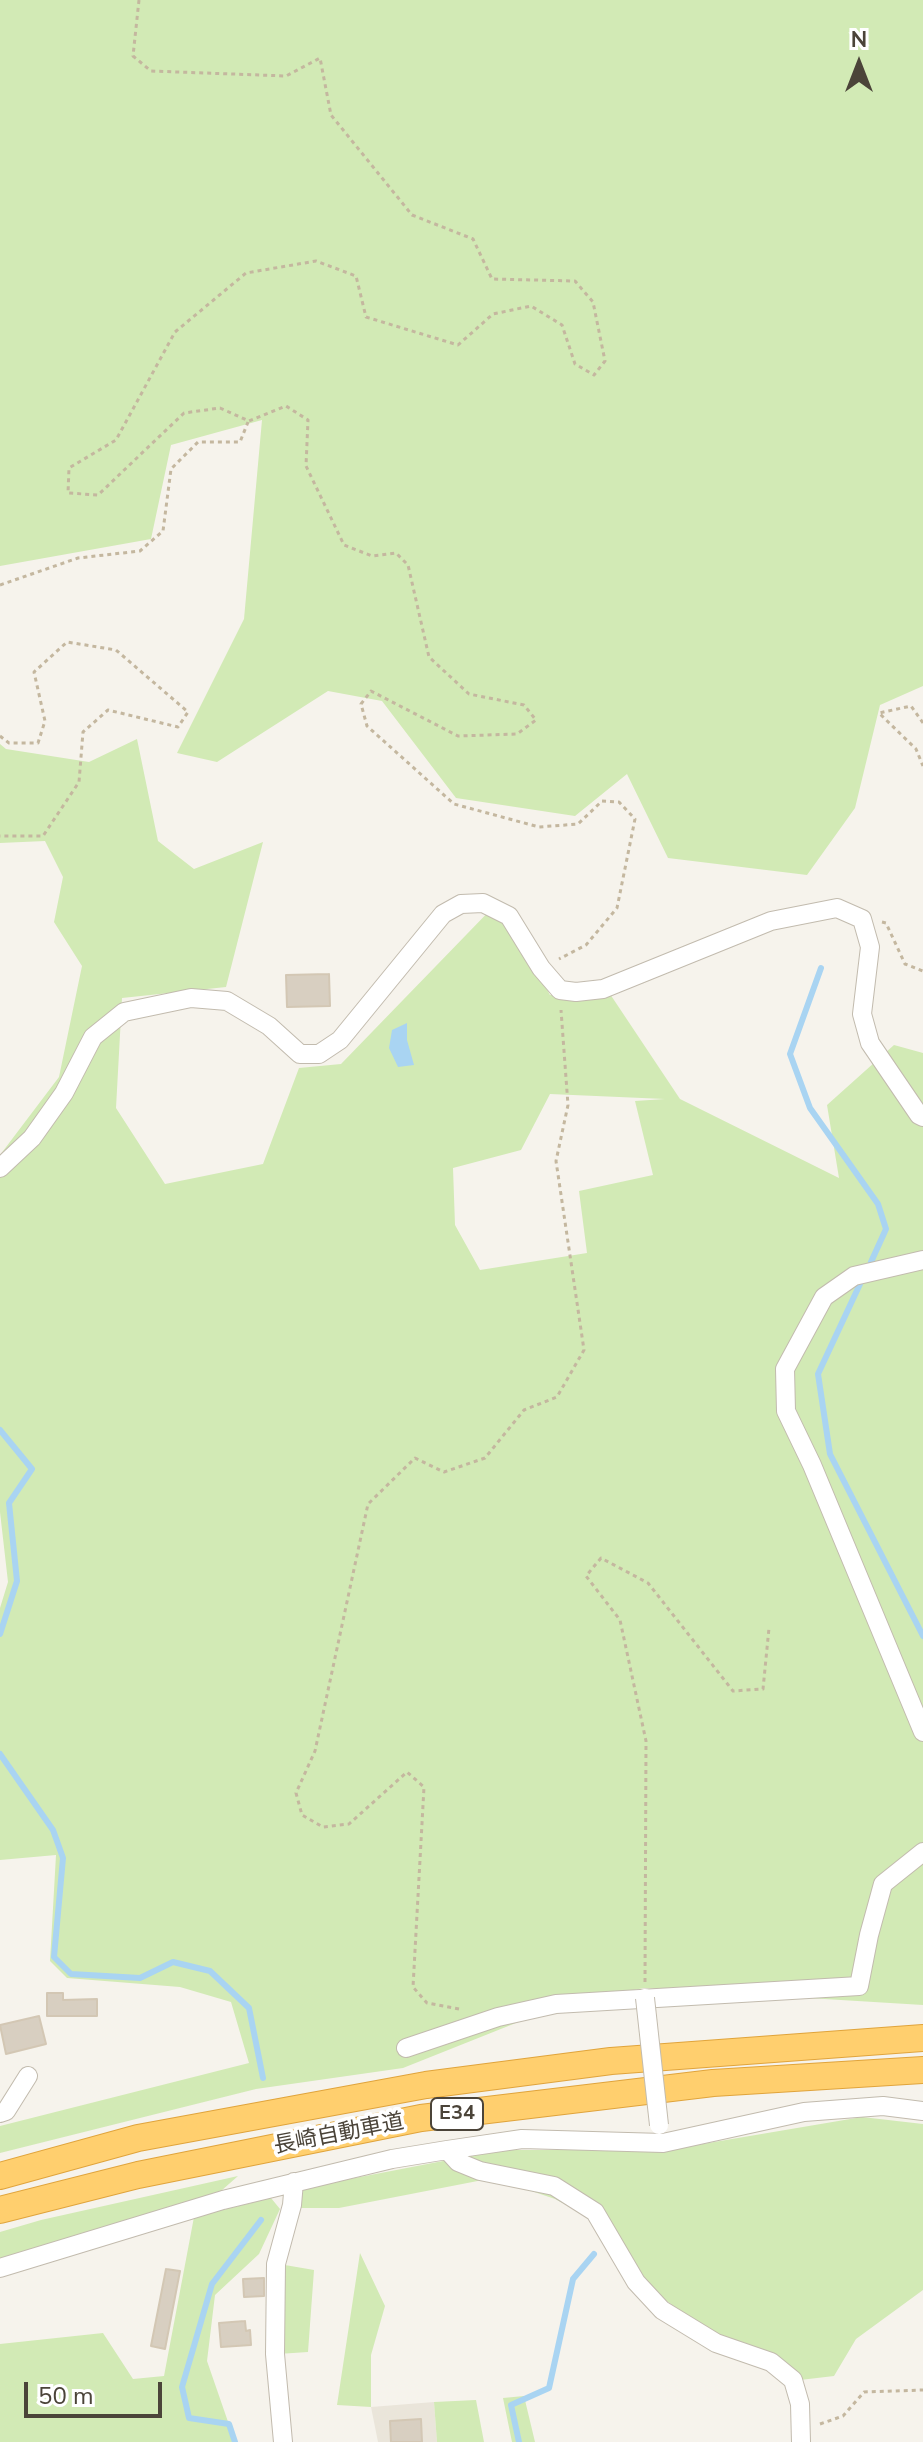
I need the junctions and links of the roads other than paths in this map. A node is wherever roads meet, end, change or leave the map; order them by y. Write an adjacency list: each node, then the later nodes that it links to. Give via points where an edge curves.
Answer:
1 (923, 1117): 2 (street, via 870,1043 862,1014 870,947 862,919 837,908 771,921 603,989 576,992 560,990 509,916 483,903 461,904 443,914 340,1040 319,1054 300,1054 269,1026 227,1001 191,998 124,1012 93,1037 32,1138)
2 (0, 1168)
3 (923, 1260): 4 (street, via 854,1276 824,1297 785,1369 786,1411)
4 (923, 1732)
5 (923, 1852): 6 (street, via 883,1884 859,1986)
6 (645, 1998): 8 (street, via 556,2004); 13 (street, bridge)
7 (923, 2038): 15 (highway, 長崎自動車道 / E34, via 611,2061 426,2085 138,2138)
8 (406, 2048)
9 (923, 2070): 17 (highway, 長崎自動車道 / E34, via 713,2083 421,2118 138,2175)
10 (28, 2076): 12 (street)
11 (923, 2111): 13 (street, via 883,2106 804,2112)
12 (0, 2113)
13 (661, 2134): 14 (street, via 522,2139)
14 (447, 2150): 16 (street); 19 (street, via 458,2162 480,2171 554,2186 595,2212 636,2282 662,2310 716,2343 771,2362 793,2380)
15 (0, 2176)
16 (294, 2182): 18 (street); 20 (street, via 276,2264 275,2354)
17 (0, 2210)
18 (0, 2268)
19 (801, 2436)
20 (283, 2442)

